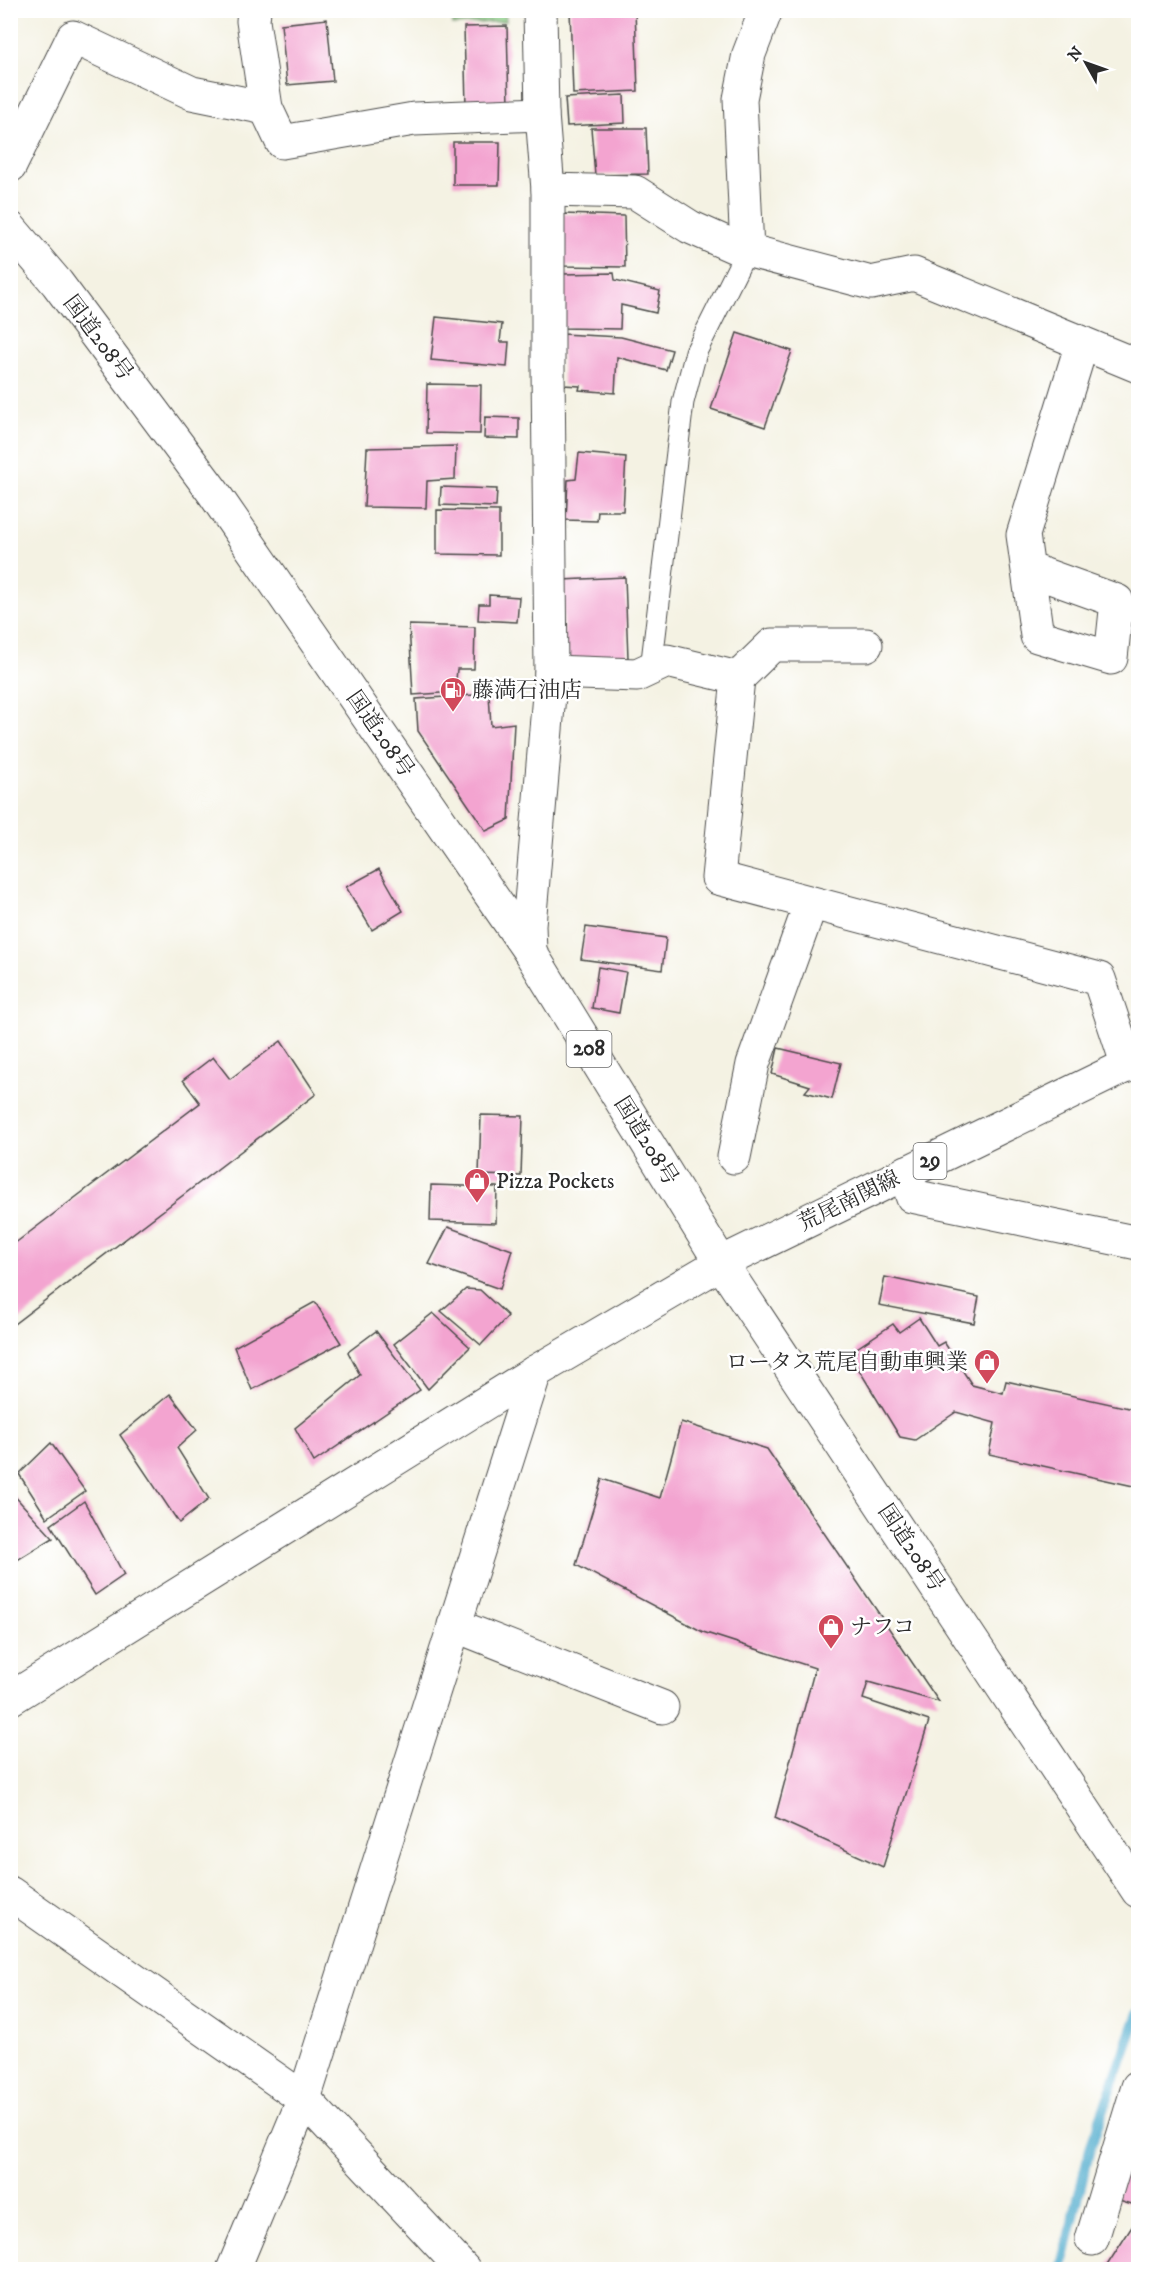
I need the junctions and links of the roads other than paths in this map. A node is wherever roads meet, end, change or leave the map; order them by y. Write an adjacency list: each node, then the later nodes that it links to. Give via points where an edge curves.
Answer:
1 (254, 10): 4 (main road)
2 (540, 10): 5 (main road)
3 (766, 10): 9 (main road, via 749,54 740,99)
4 (266, 108): 5 (main road, via 282,142 414,119); 6 (main road, via 192,93 73,37)
5 (542, 114): 7 (main road)
6 (10, 166)
7 (548, 189): 9 (main road, via 635,192 690,227); 15 (main road)
8 (10, 228): 18 (main road, 国道208号 / 208, via 57,283 213,492)
9 (747, 250): 10 (main road, via 871,283 914,274); 14 (lane, via 696,352 683,402)
10 (1082, 343): 11 (main road); 12 (main road, via 1023,535)
11 (1138, 366)
12 (1028, 568)
13 (866, 645): 16 (main road, via 772,645)
14 (651, 669): 15 (main road, via 636,675); 16 (main road, via 668,662)
15 (551, 672): 18 (main road)
16 (738, 678): 17 (main road, via 718,878)
17 (811, 903): 19 (main road, via 1100,979); 20 (main road, via 753,1064)
18 (530, 952): 23 (main road, 国道208号 / 208)
19 (1133, 1063): 21 (main road, 荒尾南関線 / 29)
20 (734, 1157)
21 (908, 1172): 22 (main road, via 912,1196); 23 (main road, 荒尾南関線 / 29)
22 (1138, 1243)
23 (722, 1263): 24 (main road, 荒尾南関線); 28 (main road, 国道208号 / 208)
24 (535, 1372): 25 (main road); 26 (main road, 荒尾南関線)
25 (454, 1625): 27 (main road); 31 (main road)
26 (10, 1699)
27 (662, 1707)
28 (1138, 1891)
29 (10, 1893): 31 (main road)
30 (1138, 2087): 32 (main road)
31 (304, 2099): 33 (main road); 34 (main road)
32 (1092, 2239)
33 (233, 2270)
34 (464, 2270)

